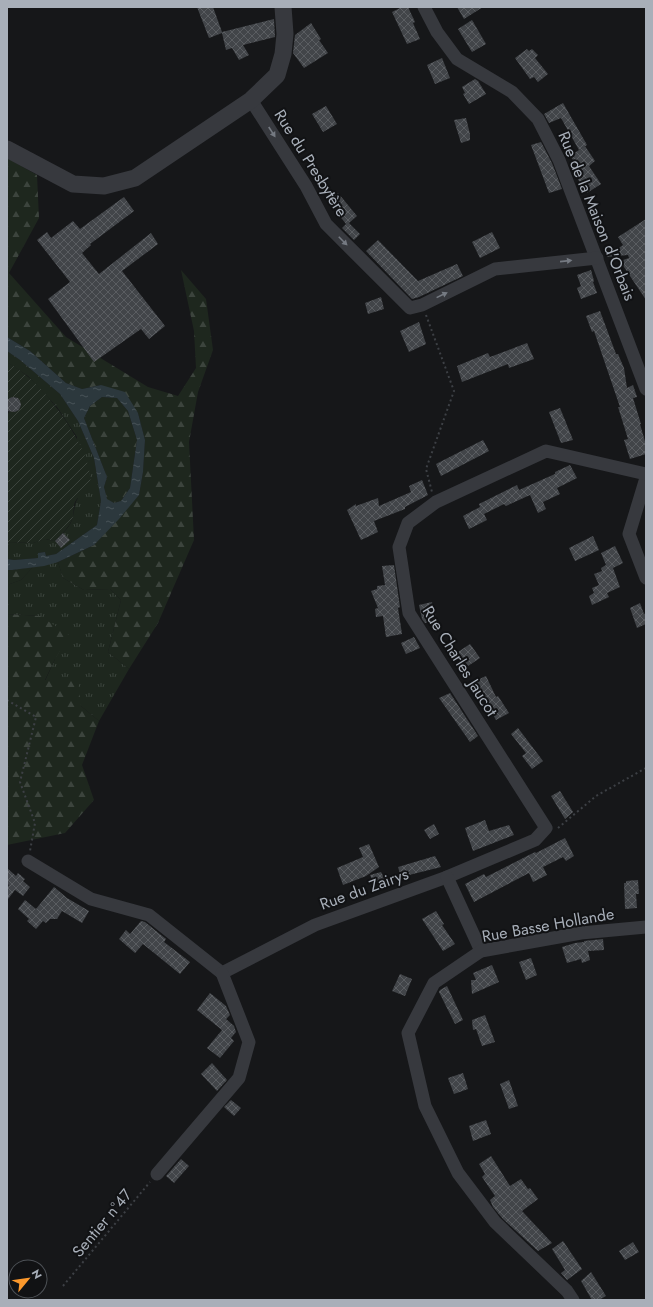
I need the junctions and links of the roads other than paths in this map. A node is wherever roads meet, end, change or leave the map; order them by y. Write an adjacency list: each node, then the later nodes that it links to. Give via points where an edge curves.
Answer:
1 (283, 7): 3 (street, via 285,34 277,75)
2 (424, 7): 5 (street, Rue de la Maison d'Orbais, via 437,32 457,60 512,92 538,119 559,160)
3 (251, 100): 4 (street, via 135,178 104,186 73,184); 5 (street, Rue du Presbytère, one-way to 5, via 306,186 326,224 410,308 422,305 495,269)
4 (7, 149)
5 (597, 258): 6 (street, Rue de la Maison d'Orbais)
6 (646, 389)
7 (646, 474): 12 (street, Rue Charles Jaucot, via 546,451 436,502 408,523 399,547 409,612 546,828 535,840)
8 (646, 478): 9 (street)
9 (644, 494): 10 (street, via 628,534)
10 (646, 578)
11 (28, 860): 15 (street, via 91,899 149,915)
12 (447, 877): 14 (street); 15 (street, Rue du Zairys, via 315,926)
13 (646, 927): 14 (street, Rue Basse Hollande, via 581,933)
14 (481, 951): 17 (street, Rue Basse Hollande, via 434,982 408,1033 425,1106 458,1173 490,1216 567,1291)
15 (222, 973): 16 (street, via 249,1042 239,1078)
16 (157, 1174)
17 (573, 1300)

